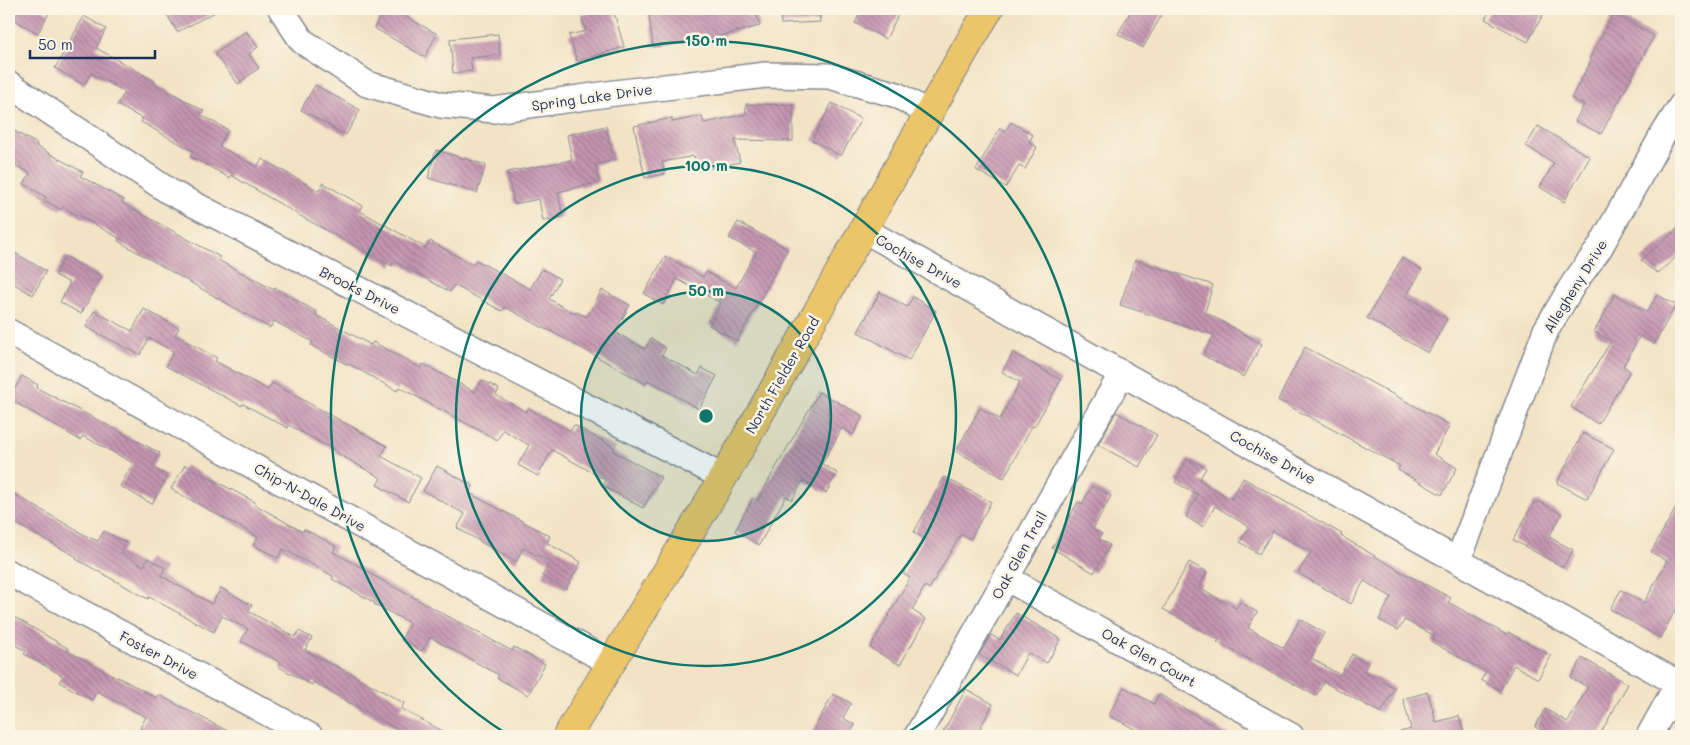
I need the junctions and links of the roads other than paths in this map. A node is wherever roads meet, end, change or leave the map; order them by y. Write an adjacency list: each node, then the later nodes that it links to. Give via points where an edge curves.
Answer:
1 (281, 9): 5 (street, Spring Lake Drive, via 302,41 367,84 441,105 494,110 775,75 830,76 897,95)
2 (989, 9): 5 (main road, North Fielder Road)
3 (9, 84): 9 (street, Brooks Drive, via 170,192)
4 (1681, 106): 10 (street, Allegheny Drive, via 1600,249 1574,283 1546,330)
5 (928, 113): 6 (main road, North Fielder Road)
6 (864, 230): 8 (street, Cochise Drive); 9 (main road, North Fielder Road)
7 (9, 332): 13 (street, Chip-N-Dale Drive)
8 (1122, 373): 10 (street, Cochise Drive); 12 (street, Oak Glen Trail)
9 (723, 476): 13 (main road, North Fielder Road)
10 (1458, 560): 14 (street, Cochise Drive)
11 (9, 573): 15 (street, Foster Drive)
12 (1006, 578): 17 (street, Oak Glen Trail); 18 (street, Oak Glen Court)
13 (611, 663): 16 (main road, North Fielder Road)
14 (1680, 682): 19 (street)
15 (310, 736)
16 (567, 736)
17 (917, 736)
18 (1291, 736)
19 (1649, 736)

